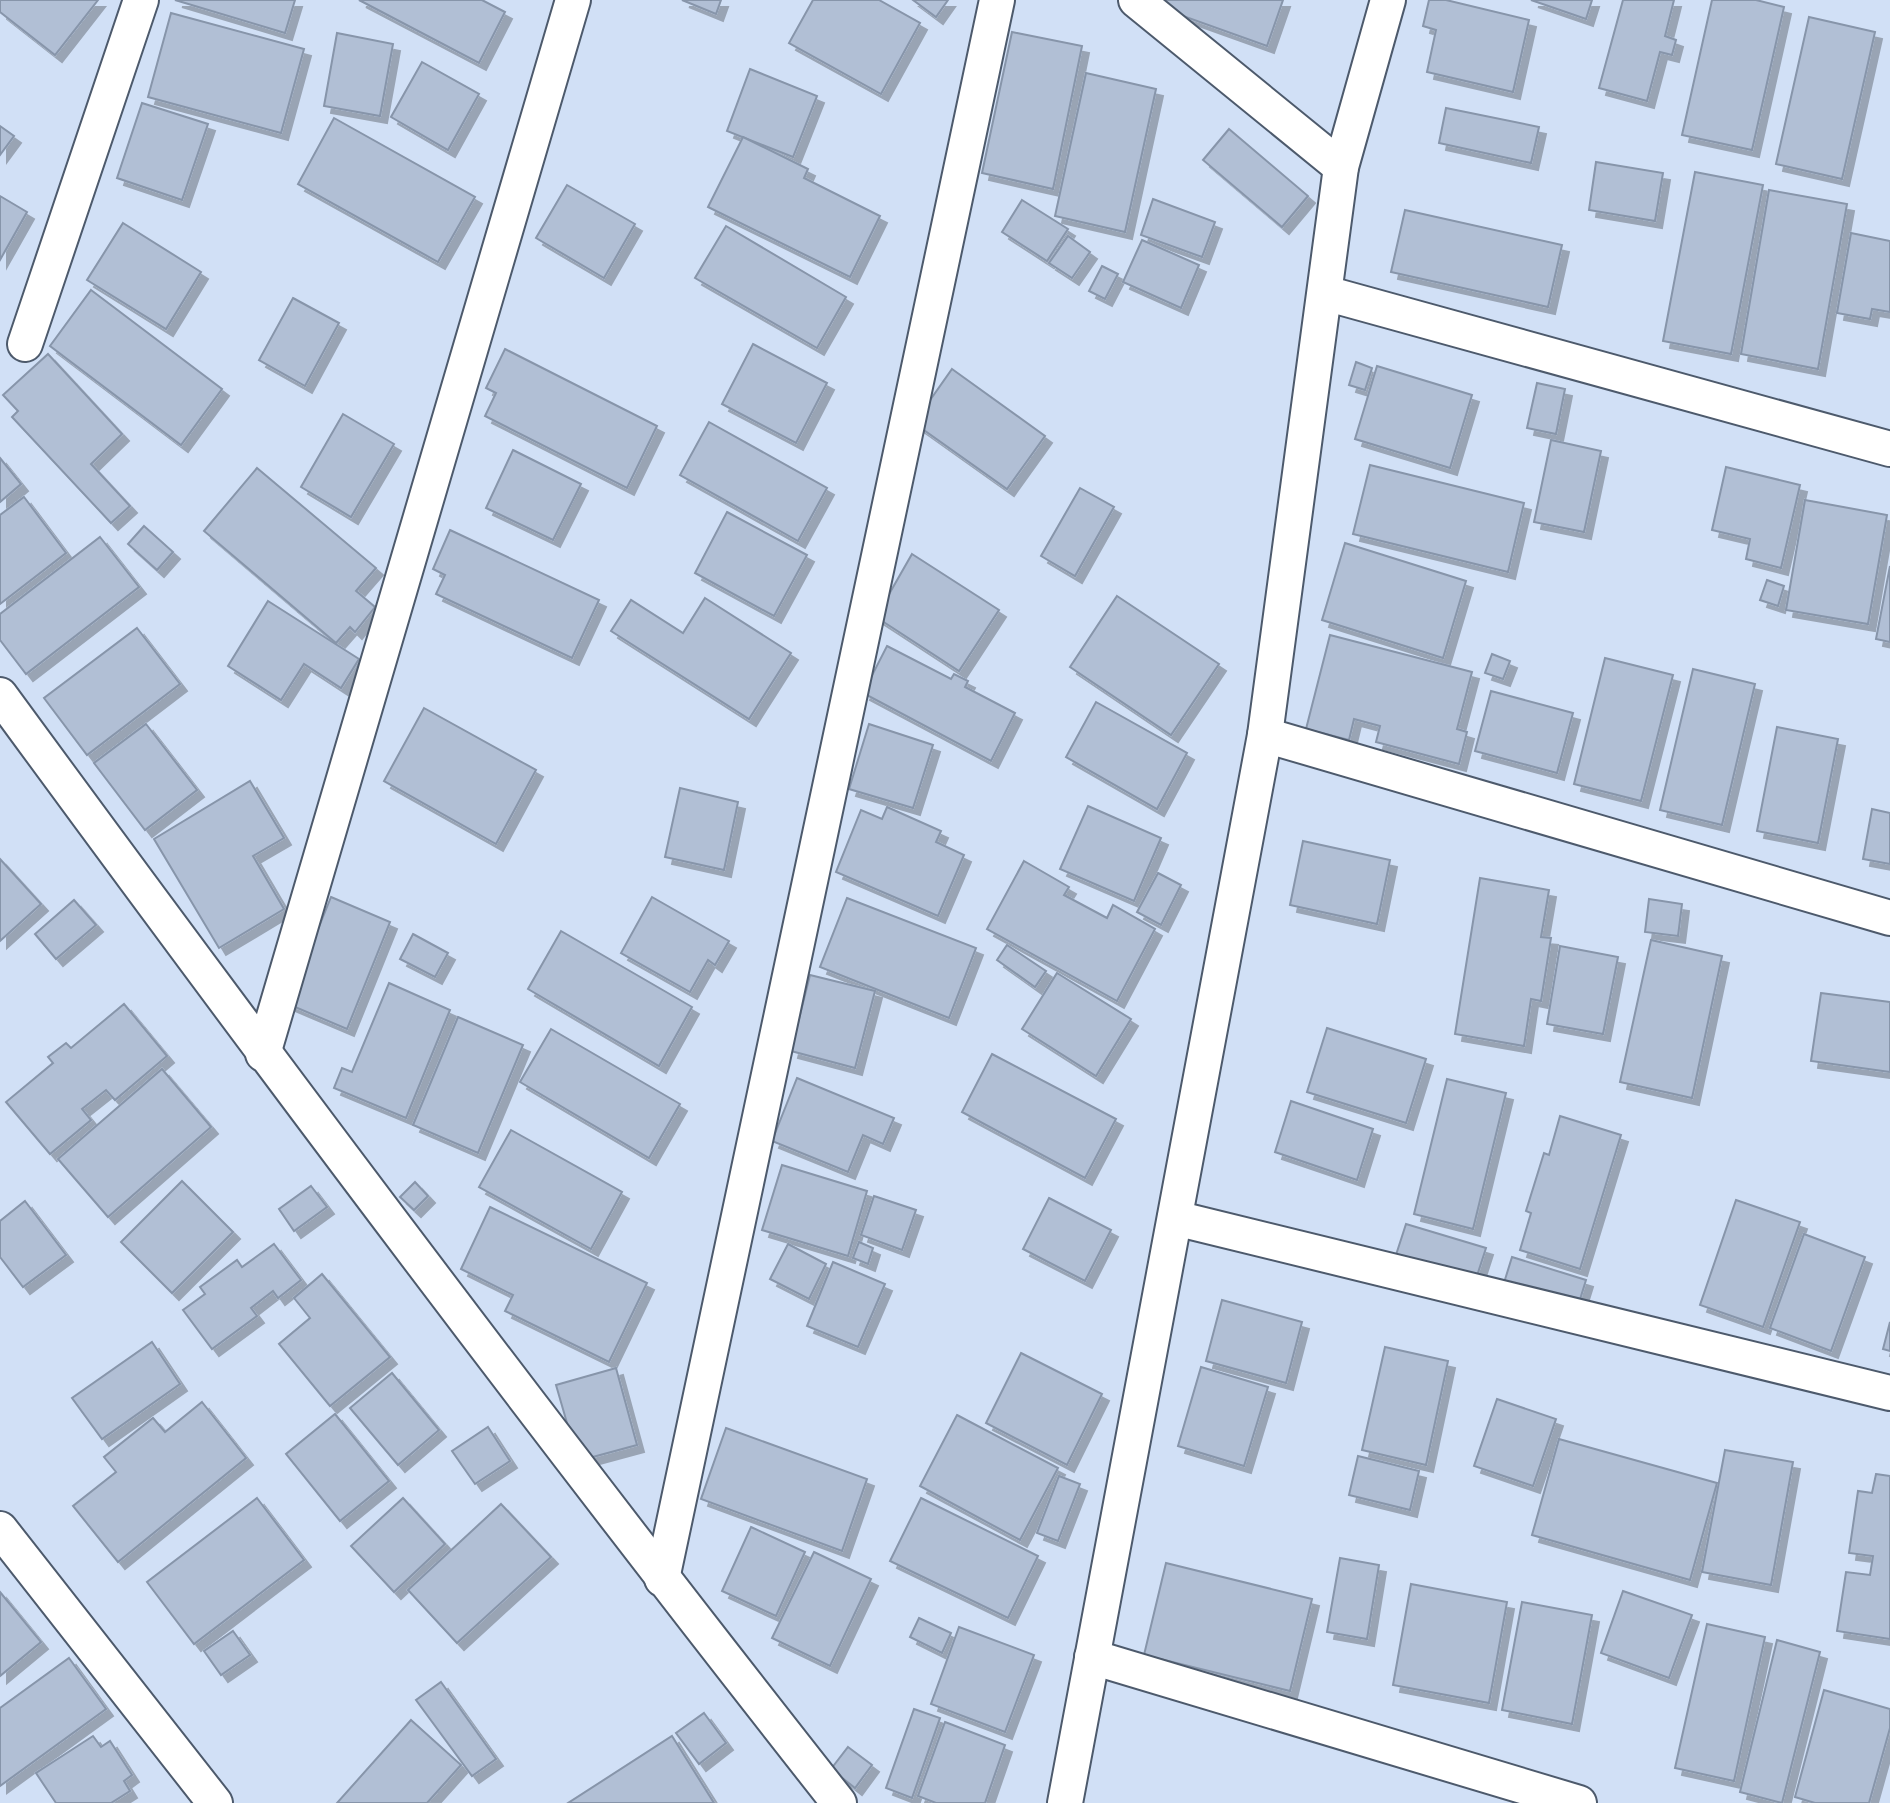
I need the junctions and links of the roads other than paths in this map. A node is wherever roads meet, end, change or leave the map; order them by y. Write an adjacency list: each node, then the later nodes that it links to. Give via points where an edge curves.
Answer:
1 (141, 0): 8 (street)
2 (573, 0): 13 (street)
3 (997, 0): 17 (street)
4 (1136, 0): 6 (street)
5 (1388, 0): 6 (street)
6 (1341, 167): 7 (street)
7 (1325, 293): 9 (street); 11 (street)
8 (25, 344)
9 (1890, 449)
10 (0, 695): 13 (street)
11 (1265, 735): 12 (street); 14 (street)
12 (1890, 918)
13 (263, 1054): 17 (street)
14 (1175, 1218): 15 (street); 18 (street)
15 (1890, 1393)
16 (0, 1529): 19 (street)
17 (662, 1579): 20 (street)
18 (1092, 1657): 21 (street); 22 (street)
19 (215, 1803)
20 (839, 1803)
21 (1065, 1803)
22 (1579, 1803)

